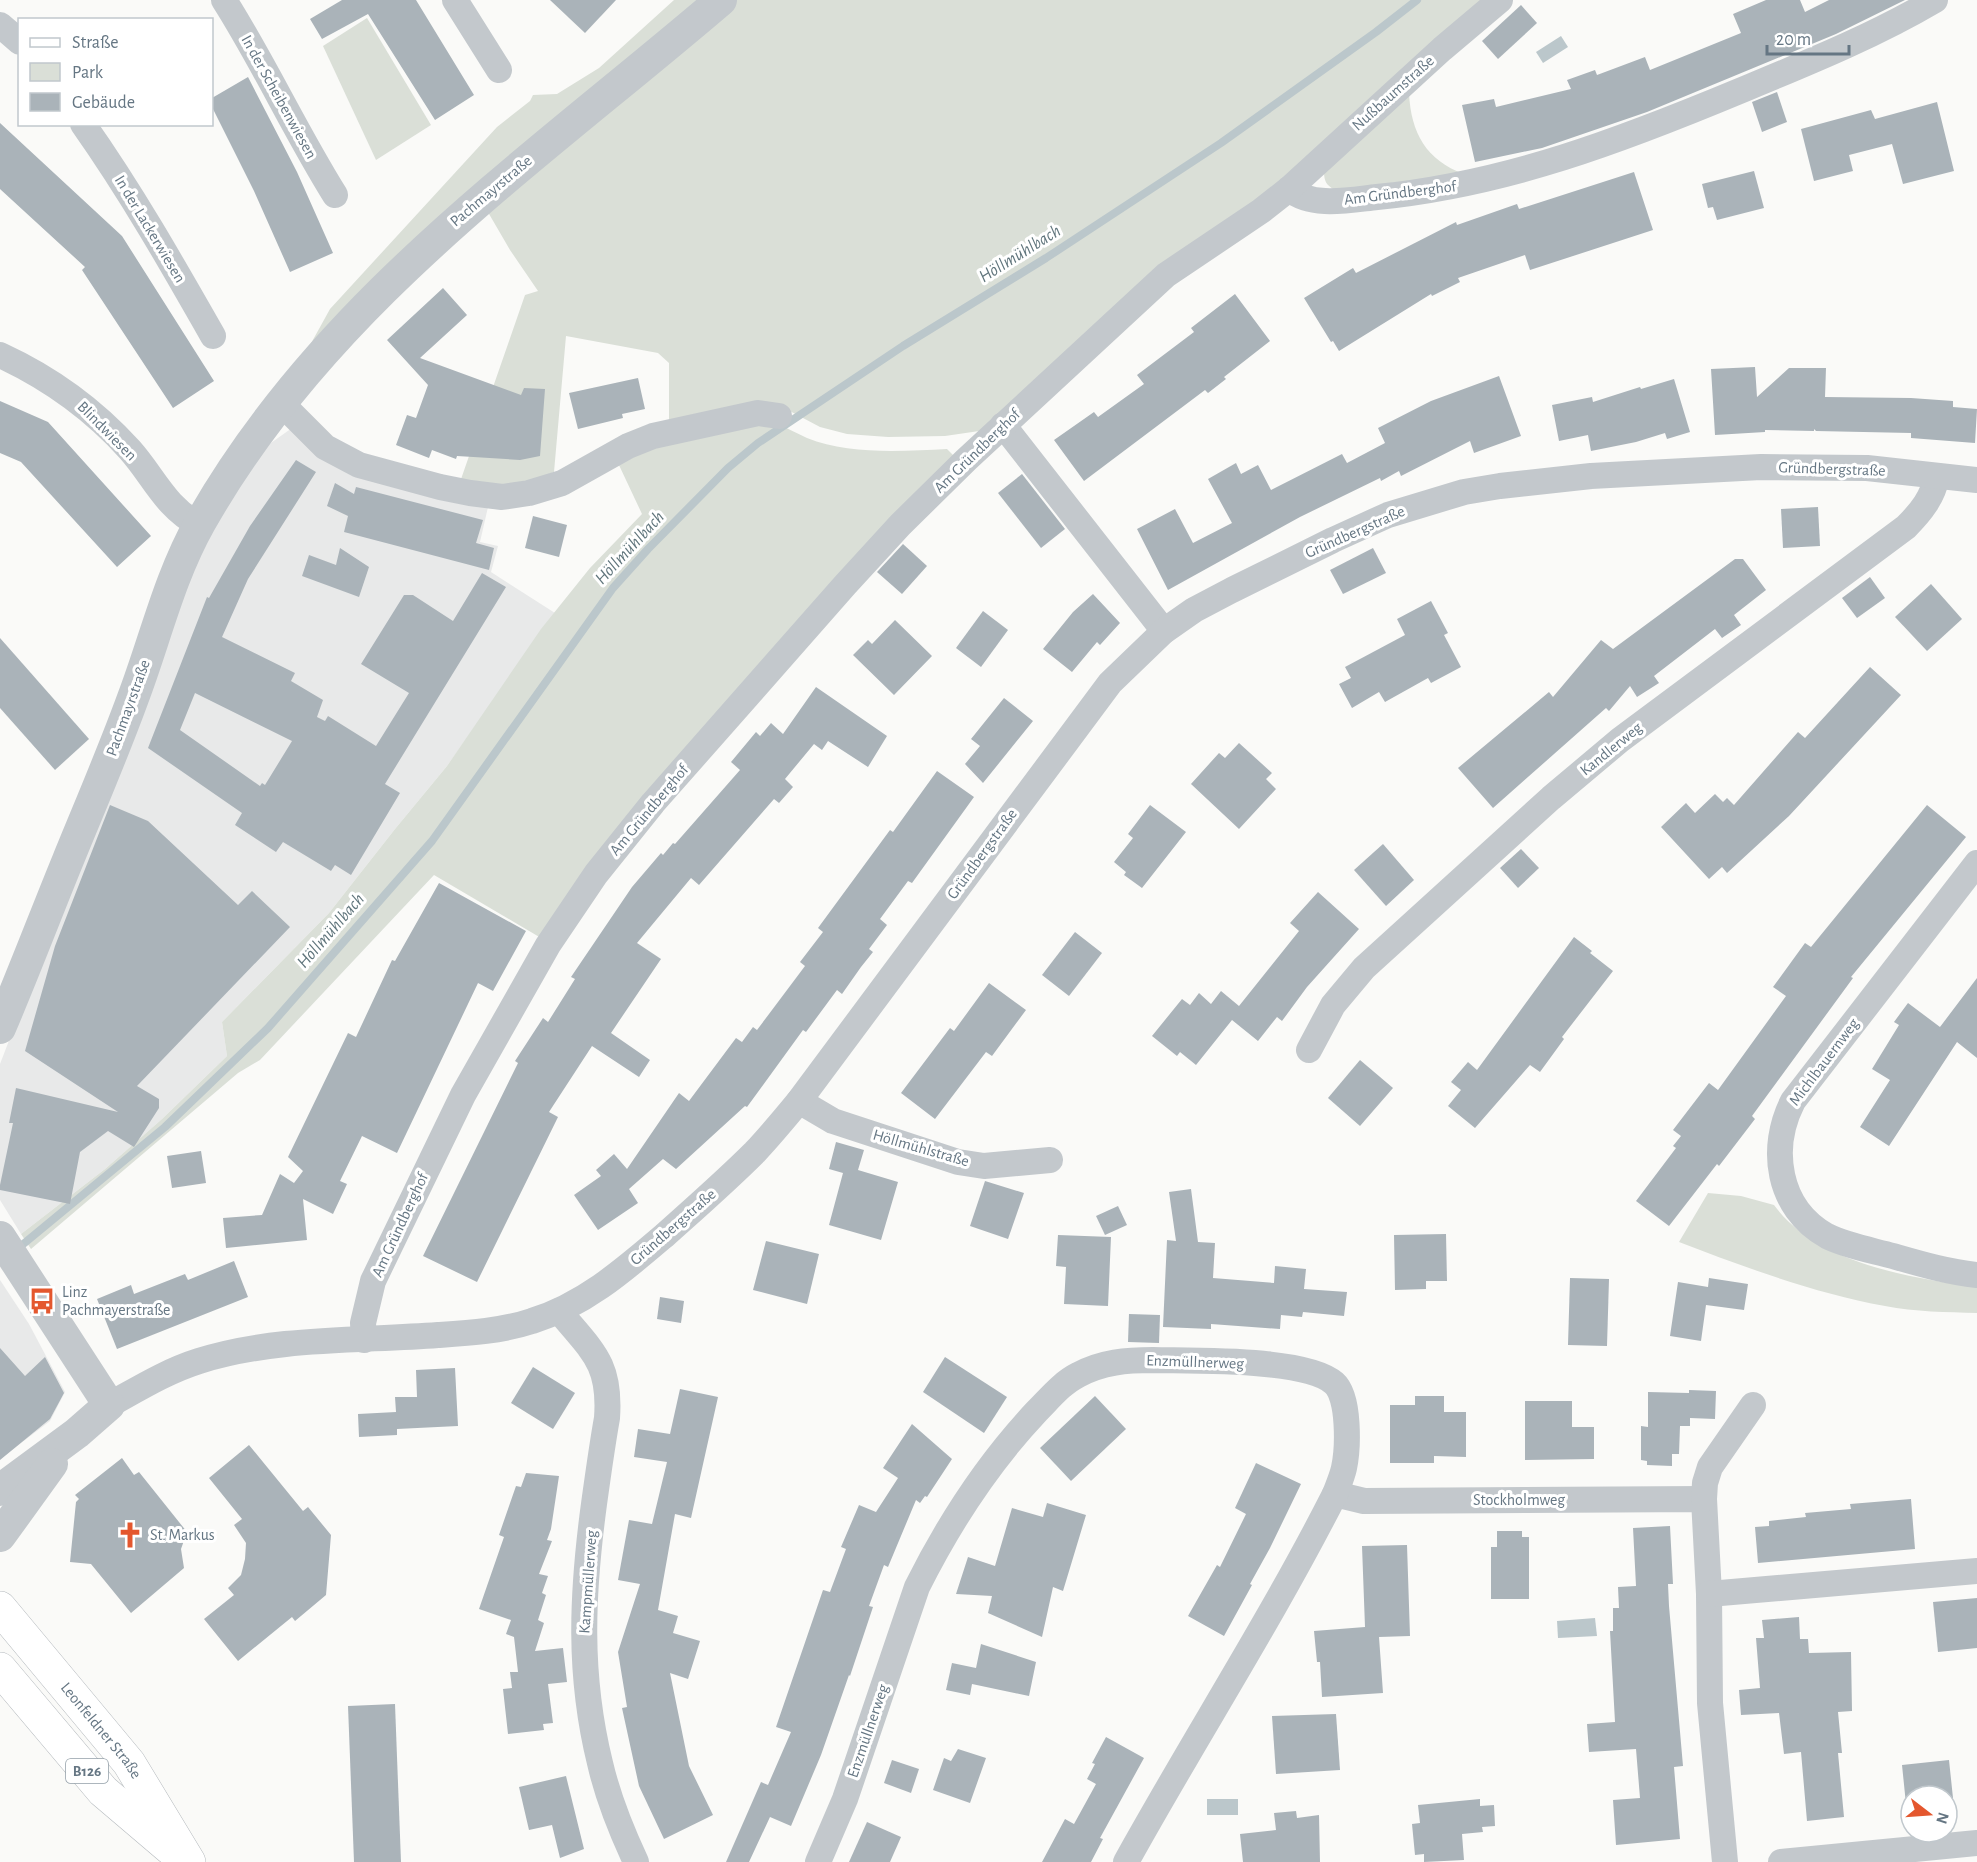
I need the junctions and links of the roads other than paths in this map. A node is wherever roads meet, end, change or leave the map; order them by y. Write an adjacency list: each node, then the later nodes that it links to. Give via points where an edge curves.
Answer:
1 (224, 0): 11 (street, In der Scheibenwiesen)
2 (455, 0): 8 (street)
3 (721, 0): 14 (street, Pachmayrstraße, via 422,250)
4 (1500, 0): 10 (street, Nußbaumstraße)
5 (1935, 0): 10 (street, Am Gründberghof, via 1813,61 1543,165 1456,186 1365,199 1312,200)
6 (0, 25): 7 (street)
7 (18, 40)
8 (499, 70)
9 (84, 126): 12 (street, In der Lackerwiesen, via 150,225)
10 (1289, 189): 16 (street, Am Gründberghof, via 1166,275)
11 (335, 195)
12 (213, 336)
13 (0, 355): 19 (street, Blindwiesen, via 38,373 101,421 131,452 173,508)
14 (281, 403): 15 (street, via 325,447 351,462 440,487 494,496 529,493 562,483 653,436 758,413); 19 (street, Pachmayrstraße)
15 (779, 416)
16 (1003, 425): 20 (street); 29 (street, Am Gründberghof, via 900,525 824,608 653,803 577,900 498,1030 434,1154 373,1281 363,1323)
17 (1937, 476): 18 (street, Gründbergstraße); 20 (street, Gründbergstraße, via 1859,467 1761,467 1591,476 1482,489 1378,519 1232,590); 23 (street, Kandlerweg, via 1930,496 1906,527 1620,740 1400,933 1333,1005)
18 (1977, 480)
19 (199, 525): 22 (street, Pachmayrstraße, via 174,577 133,697)
20 (1164, 631): 24 (street, Gründbergstraße, via 1110,682 1080,720)
21 (1977, 862): 27 (street, Michlbauernweg, via 1793,1101 1783,1126 1779,1155 1782,1181 1792,1202 1825,1235 1939,1269)
22 (2, 1019)
23 (1309, 1050)
24 (800, 1101): 25 (street, Höllmühlstraße, via 833,1121 958,1162 984,1166); 28 (street, Gründbergstraße, via 757,1150 672,1228 590,1295)
25 (1050, 1160)
26 (2, 1240): 30 (street)
27 (1977, 1275)
28 (559, 1311): 29 (street, Gründbergstraße, via 496,1329); 44 (street, Kampmüllerweg, via 599,1362 608,1389 585,1588 584,1663 600,1764)
29 (364, 1340): 30 (street, Gründbergstraße, via 262,1348 198,1361)
30 (110, 1405): 32 (street, Gründbergstraße)
31 (1753, 1405): 35 (street, via 1710,1467)
32 (77, 1433): 33 (street, Gründbergstraße); 36 (street, Gründbergstraße)
33 (0, 1490)
34 (1335, 1494): 35 (street, Stockholmweg, via 1364,1501); 45 (street, Enzmüllnerweg, via 1344,1466 1346,1430 1341,1395 1327,1378 1284,1365 1132,1360 1101,1365 1064,1384 999,1456 933,1555 917,1587 845,1799); 46 (street, Enzmüllnerweg)
35 (1704, 1499): 38 (street)
36 (0, 1536)
37 (1977, 1571): 38 (street)
38 (1709, 1594): 47 (street, via 1710,1703)
39 (0, 1608): 43 (main road, Leonfeldner Straße / B126, via 129,1763)
40 (0, 1669): 41 (main road, Leonfeldner Straße / B126)
41 (13, 1698): 43 (main road, Leonfeldner Straße / B126, via 103,1791)
42 (1977, 1843): 48 (street)
43 (187, 1862)
44 (636, 1862)
45 (818, 1862)
46 (1126, 1862)
47 (1725, 1862)
48 (1781, 1862)

